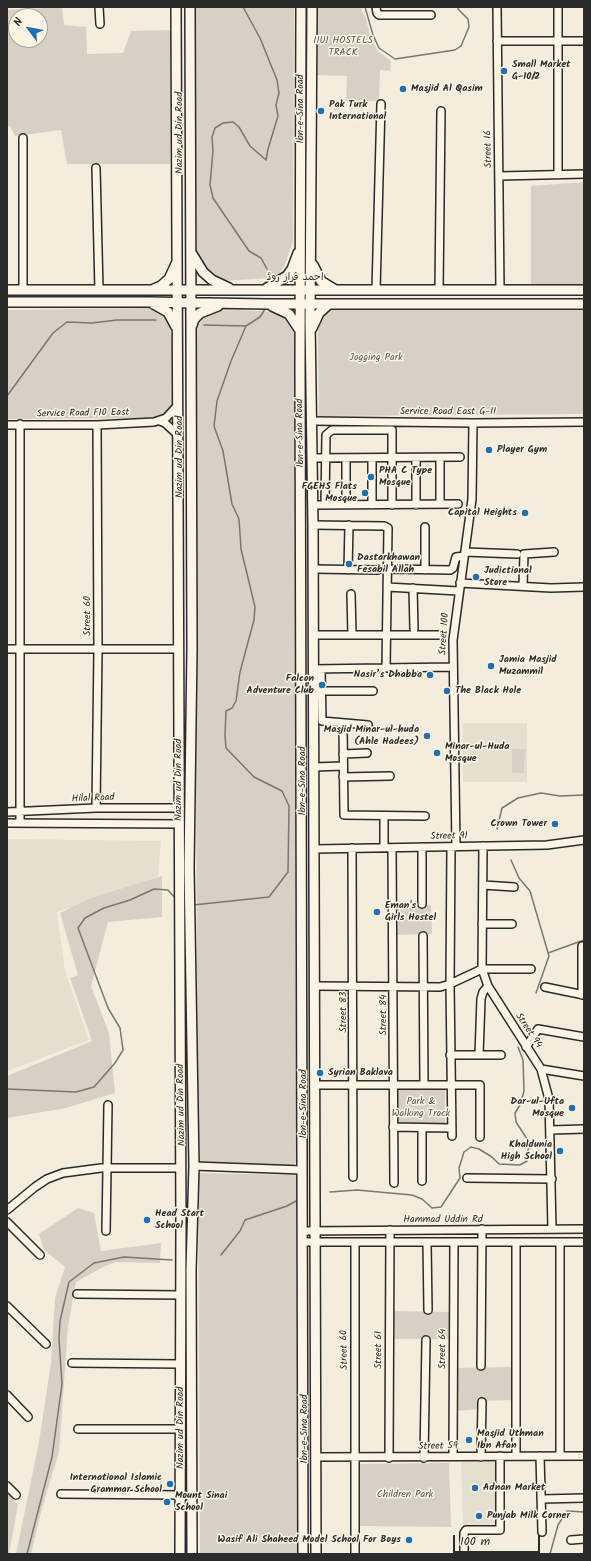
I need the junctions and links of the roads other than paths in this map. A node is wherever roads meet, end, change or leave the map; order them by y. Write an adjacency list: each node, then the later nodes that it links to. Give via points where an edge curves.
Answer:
1 (99, 7): 10 (street)
2 (176, 7): 25 (main road, Nazim ud Din Road)
3 (190, 7): 24 (main road, Nazim ud Din Road)
4 (301, 7): 14 (main road, Ibn-e-Sina Road)
5 (312, 7): 15 (main road, Ibn-e-Sina Road)
6 (497, 7): 11 (street, Street 16)
7 (558, 7): 12 (street)
8 (376, 9): 9 (street, via 379,15)
9 (431, 15)
10 (100, 24)
11 (497, 41): 12 (street); 22 (street, Street 16)
12 (558, 41): 13 (street); 21 (street)
13 (584, 41)
14 (301, 73): 15 (main road); 23 (main road, Ibn-e-Sina Road)
15 (312, 74): 26 (main road, Ibn-e-Sina Road)
16 (381, 104): 38 (street)
17 (441, 111): 39 (street)
18 (23, 138): 32 (street)
19 (96, 168): 33 (street)
20 (584, 174): 21 (street)
21 (558, 175): 22 (street)
22 (500, 176): 40 (street, Street 16)
23 (301, 242): 28 (main road, Ibn-e-Sina Road); 37 (main road, via 287,276)
24 (191, 253): 27 (main road, via 200,268 212,280); 36 (main road, Nazim ud Din Road)
25 (177, 254): 34 (main road, via 175,268 169,279 161,286); 35 (main road, Nazim ud Din Road)
26 (311, 262): 29 (main road, Ibn-e-Sina Road); 30 (main road, via 321,281)
27 (232, 289): 36 (main road, احمد فراز روڈ); 37 (main road, احمد فراز روڈ)
28 (300, 289): 29 (main road, احمد فراز روڈ); 37 (main road, احمد فراز روڈ); 48 (main road, Ibn-e-Sina Road)
29 (311, 289): 30 (main road, احمد فراز روڈ); 49 (main road, Ibn-e-Sina Road)
30 (334, 289): 38 (main road, احمد فراز روڈ)
31 (7, 290): 32 (main road, احمد فراز روڈ)
32 (23, 290): 33 (main road, احمد فراز روڈ)
33 (99, 290): 34 (main road, احمد فراز روڈ)
34 (150, 290): 35 (main road, احمد فراز روڈ)
35 (178, 290): 36 (main road, احمد فراز روڈ); 44 (main road, Nazim ud Din Road)
36 (191, 290): 45 (main road, Nazim ud Din Road)
37 (262, 290)
38 (376, 290): 39 (main road, احمد فراز روڈ)
39 (439, 290): 40 (main road, احمد فراز روڈ)
40 (500, 290): 41 (main road, احمد فراز روڈ)
41 (584, 290)
42 (7, 302): 43 (main road)
43 (148, 302): 44 (main road); 54 (main road, via 168,312)
44 (178, 302): 45 (main road); 54 (main road, Nazim ud Din Road)
45 (192, 303): 46 (main road); 52 (main road, Nazim ud Din Road)
46 (225, 304): 47 (main road); 52 (main road, via 200,313)
47 (267, 304): 48 (main road); 53 (main road, via 289,314)
48 (300, 304): 49 (main road); 53 (main road, Ibn-e-Sina Road)
49 (311, 304): 50 (main road); 55 (main road, Ibn-e-Sina Road)
50 (329, 304): 51 (main road); 55 (main road, via 317,317)
51 (584, 304)
52 (191, 327): 78 (main road, Nazim ud Din Road)
53 (300, 330): 56 (main road, Ibn-e-Sina Road)
54 (178, 332): 58 (main road, Nazim ud Din Road)
55 (311, 333): 57 (main road, Ibn-e-Sina Road)
56 (300, 367): 57 (main road); 66 (main road, Ibn-e-Sina Road)
57 (311, 367): 60 (main road, Ibn-e-Sina Road)
58 (177, 406): 59 (street); 68 (main road, Nazim ud Din Road)
59 (160, 421): 65 (street, Service Road F10 East); 68 (street)
60 (312, 421): 62 (street, Service Road East G-11); 67 (main road, Ibn-e-Sina Road)
61 (584, 422): 62 (street, Service Road East G-11)
62 (473, 423): 91 (street, Street 100, via 472,499)
63 (7, 424): 64 (street, Service Road F10 East)
64 (20, 424): 65 (street, Service Road F10 East); 111 (street)
65 (97, 425): 112 (street, Street 60)
66 (300, 432): 67 (main road); 139 (main road, Ibn-e-Sina Road)
67 (312, 432): 70 (main road, Ibn-e-Sina Road)
68 (178, 435): 77 (main road, Nazim ud Din Road)
69 (460, 457): 76 (street)
70 (313, 458): 71 (street); 82 (main road, Ibn-e-Sina Road)
71 (325, 458): 72 (street); 74 (street, via 326,435 332,430 392,430); 83 (street)
72 (346, 458): 73 (street); 84 (street)
73 (372, 458): 74 (street); 85 (street)
74 (392, 458): 75 (street); 86 (street)
75 (416, 458): 76 (street); 79 (street)
76 (440, 458): 80 (street)
77 (178, 486): 78 (main road); 113 (main road, Nazim ud Din Road)
78 (192, 486): 120 (main road, Nazim ud Din Road)
79 (416, 504): 80 (street); 86 (street)
80 (440, 504): 81 (street)
81 (458, 504)
82 (313, 505): 83 (street); 87 (main road, Ibn-e-Sina Road)
83 (325, 505): 84 (street)
84 (346, 505): 85 (street)
85 (372, 505): 86 (street)
86 (392, 505)
87 (313, 525): 88 (street); 93 (main road, Ibn-e-Sina Road)
88 (349, 525): 94 (street); 96 (street, via 388,528)
89 (424, 527): 97 (street)
90 (554, 552): 99 (street, via 524,554)
91 (465, 554): 92 (street); 97 (street, via 456,557 452,570); 98 (street, Street 100)
92 (517, 554)
93 (313, 569): 94 (street); 106 (main road, Ibn-e-Sina Road)
94 (348, 570): 95 (street)
95 (378, 570)
96 (388, 570): 97 (street); 100 (street)
97 (425, 570)
98 (460, 583): 99 (street); 103 (street, Street 100)
99 (523, 586): 101 (street)
100 (387, 587): 102 (street); 108 (street)
101 (584, 587)
102 (413, 588): 103 (street); 105 (street)
103 (458, 591): 114 (street, Street 100)
104 (351, 594): 107 (street)
105 (414, 629)
106 (313, 635): 107 (street); 116 (main road, Ibn-e-Sina Road)
107 (352, 635): 108 (street)
108 (387, 635): 109 (street); 115 (street)
109 (441, 635)
110 (7, 649): 111 (street)
111 (20, 649): 112 (street); 132 (street)
112 (98, 649): 113 (street); 129 (street, Street 60)
113 (179, 649): 119 (main road, Nazim ud Din Road)
114 (453, 667): 115 (street); 143 (street, Street 100)
115 (386, 668): 116 (street)
116 (317, 669): 117 (street); 126 (main road, Ibn-e-Sina Road)
117 (321, 691): 118 (street); 121 (street, via 322,721)
118 (373, 691)
119 (179, 721): 120 (main road); 130 (main road, Nazim ud Din Road)
120 (191, 721): 147 (main road, Nazim ud Din Road)
121 (343, 724): 122 (street); 124 (street)
122 (368, 725)
123 (367, 753): 124 (street)
124 (343, 754): 125 (street)
125 (343, 766): 126 (street); 128 (street)
126 (314, 767): 141 (main road, Ibn-e-Sina Road)
127 (390, 776): 128 (street)
128 (343, 777): 133 (street, via 344,815)
129 (96, 808): 130 (street, Hilal Road); 132 (street, Hilal Road)
130 (180, 808): 137 (main road, Nazim ud Din Road)
131 (7, 812): 132 (street, Hilal Road)
132 (20, 812): 136 (street)
133 (384, 816): 134 (street); 145 (street)
134 (425, 816)
135 (7, 823): 136 (street)
136 (20, 823): 137 (street)
137 (180, 824): 148 (main road, Nazim ud Din Road)
138 (584, 840): 140 (street, Street 91, via 546,845)
139 (301, 846): 141 (main road); 184 (main road, Ibn-e-Sina Road)
140 (483, 846): 143 (street, Street 91); 149 (street, Street 94)
141 (315, 847): 144 (street, Street 91); 159 (main road, Ibn-e-Sina Road)
142 (422, 847): 143 (street, Street 91); 146 (street, Street 91); 151 (street)
143 (453, 847): 158 (street, Street 100)
144 (352, 848): 145 (street, Street 91); 160 (street, Street 83)
145 (384, 848): 146 (street, Street 91)
146 (392, 848): 162 (street, Street 84)
147 (190, 867): 148 (main road); 189 (main road, Nazim ud Din Road)
148 (180, 868): 188 (main road, Nazim ud Din Road)
149 (483, 885): 150 (street); 152 (street, Street 94)
150 (514, 887)
151 (422, 904)
152 (482, 924): 153 (street); 156 (street, Street 94)
153 (512, 924)
154 (423, 936): 163 (street)
155 (582, 946): 165 (street)
156 (482, 969): 157 (street); 158 (street); 161 (street, Street 94)
157 (531, 969)
158 (450, 984): 163 (street); 168 (street, Street 100)
159 (315, 986): 160 (street); 173 (main road, Ibn-e-Sina Road)
160 (354, 986): 162 (street); 174 (street, Street 83)
161 (488, 986): 167 (street, Street 94); 169 (street, via 481,999)
162 (394, 987): 163 (street); 175 (street, Street 84)
163 (422, 987): 176 (street)
164 (545, 987): 165 (street)
165 (583, 995)
166 (584, 1037): 167 (street, via 538,1029)
167 (526, 1047): 171 (street, Street 94)
168 (450, 1055): 169 (street); 177 (street, Street 100)
169 (479, 1055): 170 (street)
170 (500, 1055)
171 (540, 1069): 172 (street); 183 (street, Street 94, via 550,1099)
172 (584, 1076)
173 (315, 1085): 174 (street); 185 (main road, Ibn-e-Sina Road)
174 (354, 1085): 175 (street); 194 (street, Street 83)
175 (394, 1085): 176 (street); 179 (street, Street 84)
176 (424, 1085): 177 (street)
177 (450, 1085): 181 (street, Street 100); 187 (street, via 480,1085)
178 (108, 1105): 192 (street)
179 (393, 1127): 180 (street); 198 (street, Street 84)
180 (422, 1128): 181 (street); 197 (street)
181 (451, 1128): 186 (street, Street 100)
182 (584, 1129): 183 (street)
183 (551, 1130): 196 (street, Street 94)
184 (302, 1135): 185 (main road); 193 (main road, Ibn-e-Sina Road)
185 (315, 1136): 207 (main road, Ibn-e-Sina Road)
186 (452, 1136)
187 (480, 1137)
188 (181, 1138): 189 (main road); 191 (main road, Nazim ud Din Road)
189 (193, 1138): 190 (main road, Nazim ud Din Road)
190 (194, 1166): 193 (street); 220 (main road, Nazim ud Din Road)
191 (181, 1168): 192 (street); 219 (main road, Nazim ud Din Road)
192 (108, 1169): 199 (street, via 78,1170 47,1179); 205 (street)
193 (302, 1170): 206 (main road, Ibn-e-Sina Road)
194 (353, 1177)
195 (467, 1178): 196 (street)
196 (552, 1179): 202 (street, Street 94)
197 (422, 1181)
198 (394, 1183)
199 (7, 1210)
200 (7, 1222): 218 (street)
201 (482, 1229): 202 (street, Hammad Uddin Rd); 204 (street, Hammad Uddin Rd); 214 (street)
202 (552, 1229): 203 (street, Hammad Uddin Rd)
203 (584, 1229)
204 (390, 1230): 207 (street, Hammad Uddin Rd); 211 (street, Street 61)
205 (106, 1231)
206 (302, 1231): 207 (street, Hammad Uddin Rd); 208 (main road, Ibn-e-Sina Road)
207 (314, 1231): 209 (main road, Ibn-e-Sina Road)
208 (302, 1242): 209 (street); 257 (main road, Ibn-e-Sina Road)
209 (314, 1242): 210 (street); 241 (main road, Ibn-e-Sina Road)
210 (355, 1242): 211 (street); 242 (street, Street 60)
211 (390, 1242): 212 (street); 244 (street, Street 61)
212 (427, 1242): 213 (street); 224 (street)
213 (454, 1242): 214 (street); 236 (street, Street 64)
214 (482, 1242): 215 (street); 229 (street)
215 (516, 1242): 216 (street); 235 (street)
216 (560, 1242): 217 (street); 239 (street)
217 (584, 1242)
218 (40, 1255)
219 (180, 1270): 220 (main road); 222 (main road, Nazim ud Din Road)
220 (191, 1270): 256 (main road, Nazim ud Din Road)
221 (77, 1294): 222 (street)
222 (180, 1295): 228 (main road, Nazim ud Din Road)
223 (7, 1306): 226 (street)
224 (428, 1310)
225 (426, 1340): 245 (street)
226 (46, 1344)
227 (72, 1363): 228 (street)
228 (180, 1364): 234 (main road, Nazim ud Din Road)
229 (481, 1366)
230 (7, 1395): 232 (street)
231 (482, 1402): 243 (street)
232 (28, 1417)
233 (78, 1429): 234 (street)
234 (180, 1429): 249 (main road, Nazim ud Din Road)
235 (516, 1455): 237 (street, Street 59); 238 (street, Street 59)
236 (453, 1456): 243 (street, Street 59); 245 (street, Street 59)
237 (500, 1456): 243 (street, Street 59); 260 (street, via 500,1530 465,1532)
238 (540, 1456): 239 (street, Street 59); 251 (street)
239 (560, 1456): 240 (street, Street 59)
240 (584, 1456)
241 (316, 1457): 242 (street, Street 59); 258 (main road, Ibn-e-Sina Road)
242 (355, 1457): 244 (street, Street 59); 259 (street, Street 60)
243 (481, 1457)
244 (389, 1458): 245 (street, Street 59)
245 (424, 1458)
246 (7, 1486): 248 (street)
247 (60, 1494): 249 (street)
248 (16, 1495)
249 (180, 1495): 255 (main road, Nazim ud Din Road)
250 (584, 1498): 251 (street)
251 (542, 1499): 252 (street)
252 (542, 1532)
253 (584, 1539): 254 (street)
254 (571, 1540)
255 (180, 1554)
256 (192, 1554)
257 (303, 1554)
258 (316, 1554)
259 (356, 1554)
260 (464, 1554)

